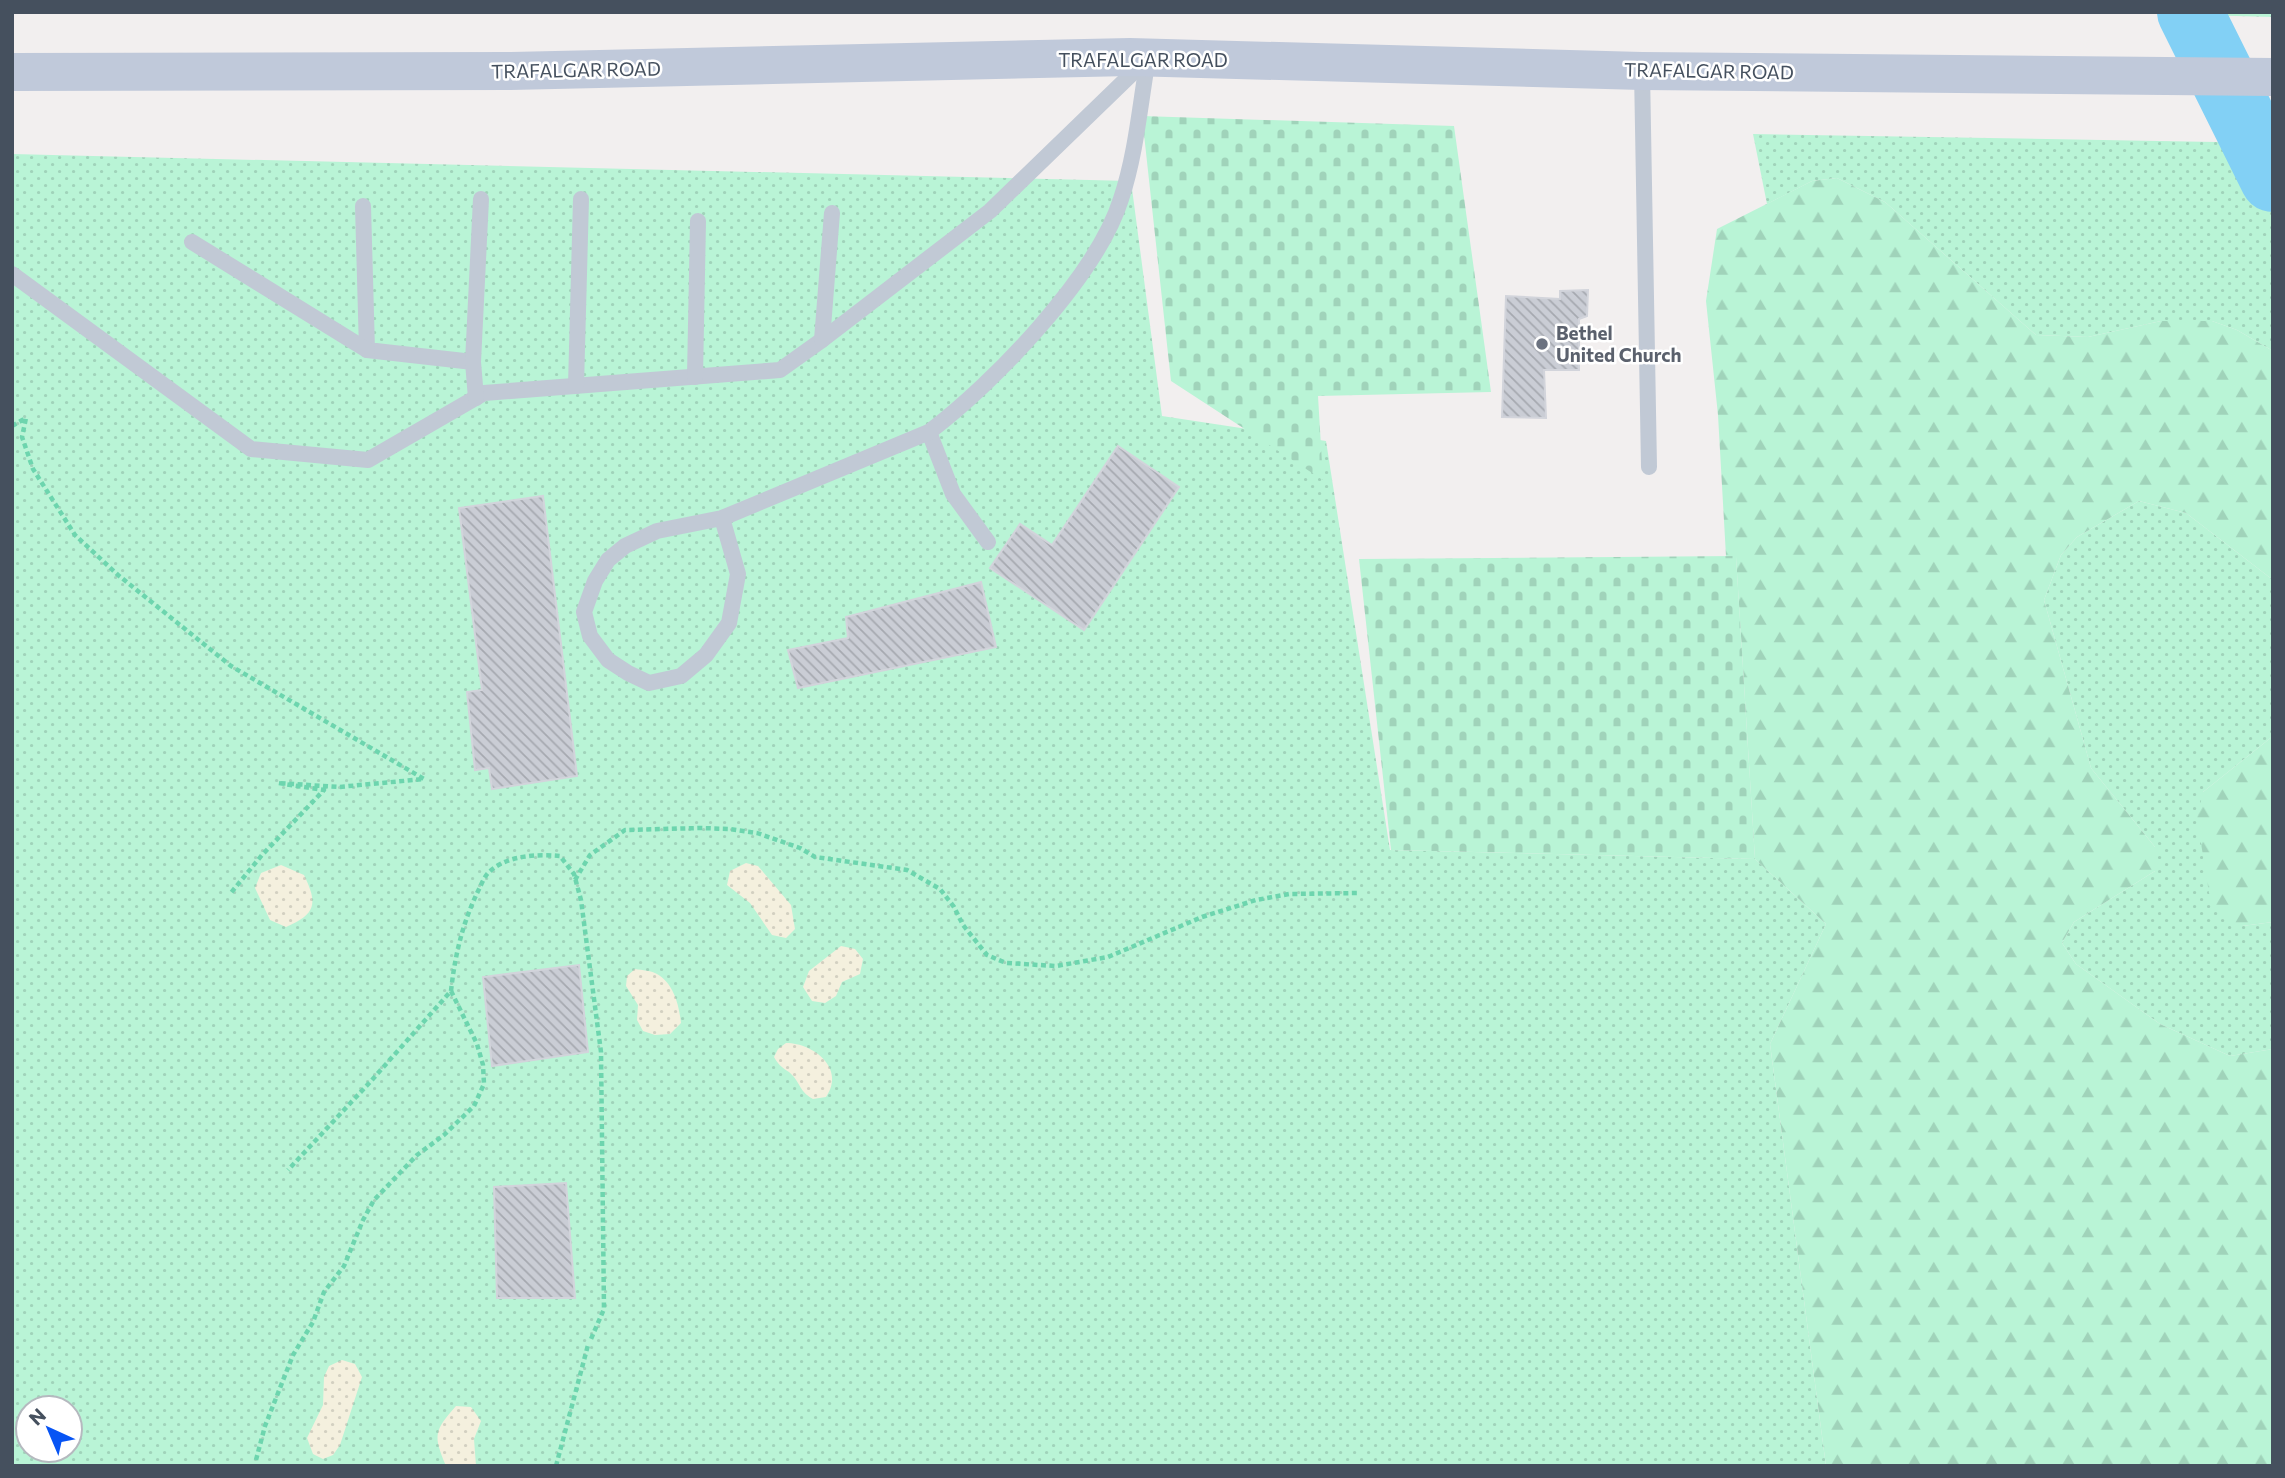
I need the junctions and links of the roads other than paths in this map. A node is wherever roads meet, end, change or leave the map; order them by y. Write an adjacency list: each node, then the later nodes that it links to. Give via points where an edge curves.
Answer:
1 (1148, 58): 2 (main road, TRAFALGAR ROAD); 3 (main road, TRAFALGAR ROAD, via 525,71); 12 (lane, via 990,211); 18 (lane, via 1131,161 1110,227 1055,309 1015,354)
2 (1642, 71): 4 (main road, TRAFALGAR ROAD); 19 (lane)
3 (12, 72)
4 (2273, 77)
5 (481, 199): 14 (lane)
6 (581, 199): 16 (lane)
7 (363, 206): 13 (lane)
8 (832, 213): 12 (lane)
9 (698, 220): 15 (lane)
10 (192, 242): 13 (lane)
11 (12, 274): 17 (lane, via 251,449 368,460)
12 (822, 341): 15 (lane, via 780,370)
13 (366, 350): 14 (lane)
14 (474, 362): 17 (lane)
15 (695, 377): 16 (lane)
16 (576, 386): 17 (lane, via 484,393)
17 (476, 398)
18 (929, 432): 20 (lane); 21 (lane, via 953,494)
19 (1649, 467)
20 (722, 518): 20 (lane, via 657,531 608,560 584,611 590,636 607,660 649,683 681,676 706,655 729,623 738,574)
21 (988, 542)

